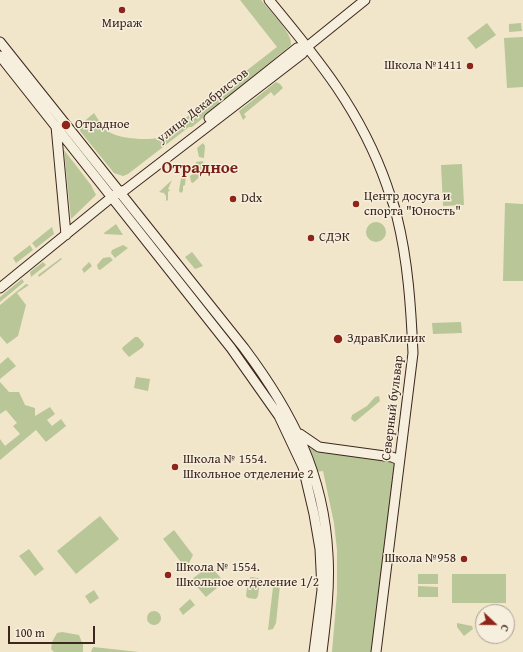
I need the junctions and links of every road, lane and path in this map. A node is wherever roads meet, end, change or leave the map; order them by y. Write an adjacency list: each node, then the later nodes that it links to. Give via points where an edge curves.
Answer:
1 (268, 0): 4 (main road, Северный бульвар)
2 (365, 0): 4 (main road, улица Декабристов)
3 (0, 42): 7 (main road)
4 (308, 46): 7 (main road, улица Декабристов, via 302,54); 11 (main road, Северный бульвар, via 333,80 359,123 380,166 397,216 409,292 413,353)
5 (0, 56): 6 (main road)
6 (56, 126): 7 (main road); 8 (main road)
7 (116, 195): 8 (main road, улица Декабристов); 10 (main road, via 253,359); 12 (main road, via 263,392 293,443 307,481 320,549 322,590)
8 (66, 235): 9 (main road, улица Декабристов)
9 (0, 288)
10 (298, 432): 11 (main road, via 319,447); 13 (main road, via 323,514 328,554 328,594)
11 (399, 460): 14 (main road, Северный бульвар)
12 (314, 652)
13 (322, 652)
14 (376, 652)

